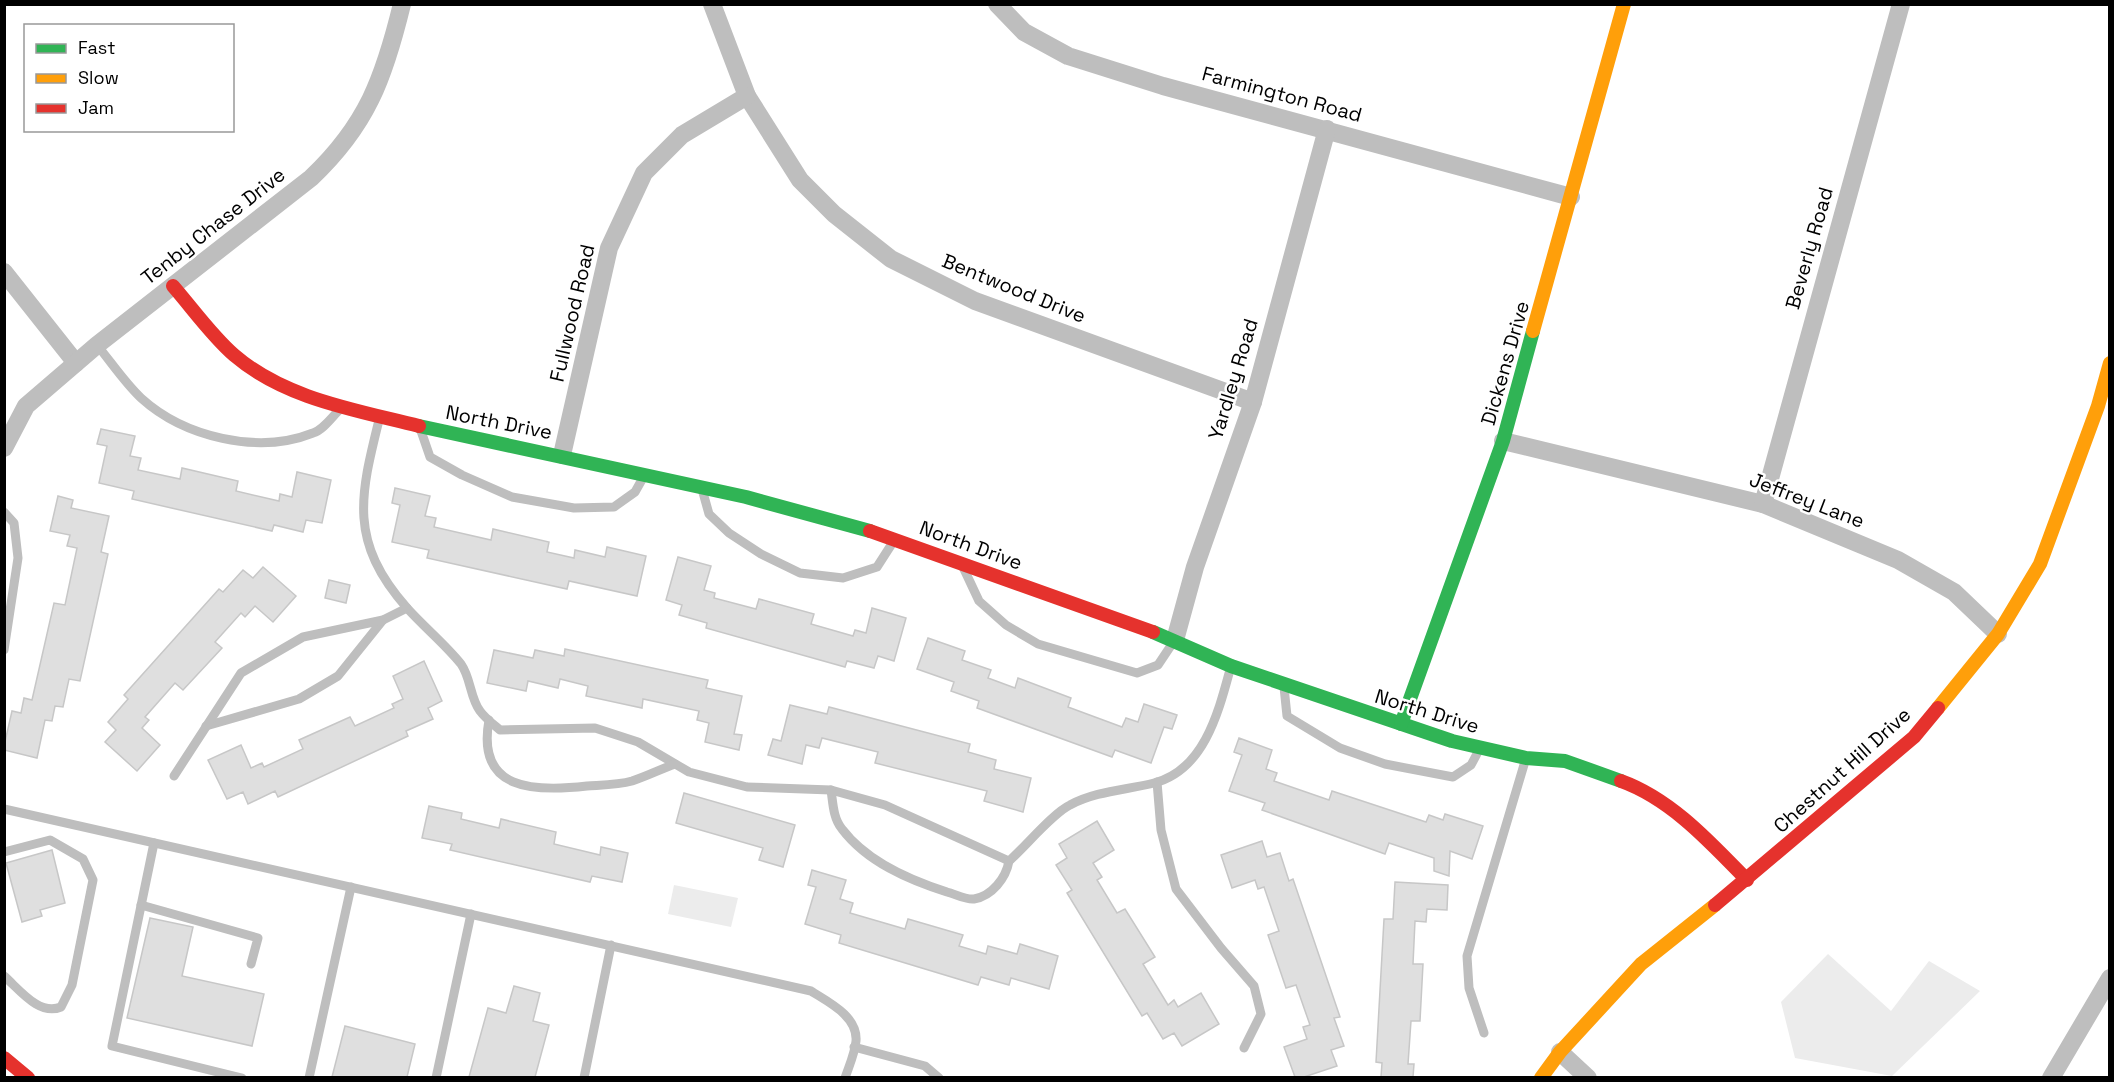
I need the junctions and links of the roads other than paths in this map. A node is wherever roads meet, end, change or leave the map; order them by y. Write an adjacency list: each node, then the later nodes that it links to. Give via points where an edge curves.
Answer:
1 (402, 4): 10 (street, Tenby Chase Drive, via 388,61 374,94 335,154)
2 (712, 4): 6 (street, Bentwood Drive)
3 (997, 4): 7 (street, Farmington Road, via 1024,32 1068,56 1162,86)
4 (1624, 4): 8 (main road, Dickens Drive)
5 (1901, 4): 24 (street, Beverly Road)
6 (747, 96): 14 (street, Bentwood Drive, via 800,180 834,214 891,259 975,301); 21 (street, Fullwood Road, via 682,135 644,172 609,248)
7 (1327, 129): 8 (street, Farmington Road); 14 (street, Yardley Road)
8 (1571, 197): 19 (main road, Dickens Drive)
9 (4, 272): 12 (street)
10 (173, 286): 11 (street, Tenby Chase Drive); 15 (main road, North Drive, via 234,355 307,397)
11 (97, 345): 12 (street, Tenby Chase Drive); 15 (lane, via 141,398 171,418 210,436 275,442 315,433)
12 (76, 363): 20 (street, Tenby Chase Drive, via 26,406)
13 (2109, 363): 16 (main road, Chestnut Hill Drive)
14 (1252, 402): 31 (street, Yardley Road, via 1195,567)
15 (342, 408): 17 (main road, North Drive)
16 (2103, 408): 30 (main road, Chestnut Hill Drive, via 2040,564)
17 (380, 417): 18 (main road, North Drive); 28 (lane, via 364,480 363,529 380,572)
18 (419, 426): 21 (main road, North Drive); 22 (lane, via 430,457 512,497 574,508 614,507 635,492)
19 (1503, 441): 24 (street, Jeffrey Lane); 36 (main road, Dickens Drive)
20 (4, 448)
21 (562, 455): 22 (main road, North Drive)
22 (645, 474): 23 (main road, North Drive)
23 (702, 487): 26 (main road, North Drive); 26 (lane, via 710,514 729,533 800,573 843,578 877,567)
24 (1763, 504): 30 (street, Jeffrey Lane, via 1898,560 1954,592)
25 (4, 512): 32 (lane, via 14,523 18,558)
26 (896, 539): 27 (main road, North Drive)
27 (960, 562): 31 (main road, North Drive); 31 (lane, via 980,601 1006,625 1038,644 1137,674 1158,665)
28 (407, 608): 29 (lane); 35 (lane, via 463,667 479,710)
29 (383, 621): 37 (lane, via 338,676 328,682 299,699); 37 (lane, via 303,637 241,673)
30 (1998, 634): 48 (main road, Chestnut Hill Drive, via 1914,737)
31 (1175, 640): 33 (main road, North Drive)
32 (4, 650)
33 (1231, 666): 34 (main road, North Drive); 42 (lane, via 1215,722 1191,762)
34 (1284, 684): 36 (main road, North Drive); 38 (lane, via 1287,716 1340,748 1385,764 1453,777 1471,765)
35 (489, 720): 40 (lane, via 500,730 596,728 638,742); 40 (lane, via 488,756 499,773 541,790 630,782)
36 (1401, 724): 38 (main road, North Drive)
37 (206, 726): 41 (lane)
38 (1480, 748): 39 (main road, North Drive)
39 (1526, 758): 48 (main road, North Drive, via 1565,761 1643,789 1702,835); 56 (lane, via 1467,956 1469,988)
40 (675, 764): 43 (lane, via 689,772 747,787)
41 (174, 776)
42 (1157, 782): 47 (lane, via 1096,794 1068,806); 58 (lane, via 1161,830 1176,889 1254,986 1261,1014)
43 (831, 790): 47 (lane, via 885,805); 47 (lane, via 835,816 853,841 889,868 924,884 971,900 983,896 1007,873)
44 (4, 809): 45 (lane)
45 (154, 843): 49 (lane); 50 (lane)
46 (4, 852): 54 (lane, via 50,840 83,859 93,880 72,985 61,1007 51,1011 41,1008)
47 (1009, 861)
48 (1747, 880): 59 (main road, Chestnut Hill Drive, via 1641,964)
49 (351, 887): 51 (lane); 63 (lane)
50 (141, 906): 53 (lane, via 258,938); 62 (lane, via 112,1046)
51 (471, 914): 52 (lane); 64 (lane)
52 (611, 945): 57 (lane, via 811,991 841,1010 850,1022 856,1040); 65 (lane)
53 (251, 964)
54 (4, 976)
55 (2109, 978): 70 (street)
56 (1484, 1033)
57 (854, 1047): 66 (lane); 67 (lane, via 925,1066)
58 (1244, 1048)
59 (1560, 1052): 68 (main road, Chestnut Hill Drive); 69 (street)
60 (4, 1058): 61 (main road)
61 (28, 1077)
62 (242, 1077)
63 (309, 1077)
64 (436, 1077)
65 (584, 1077)
66 (845, 1077)
67 (939, 1077)
68 (1541, 1077)
69 (1588, 1077)
70 (2051, 1077)

